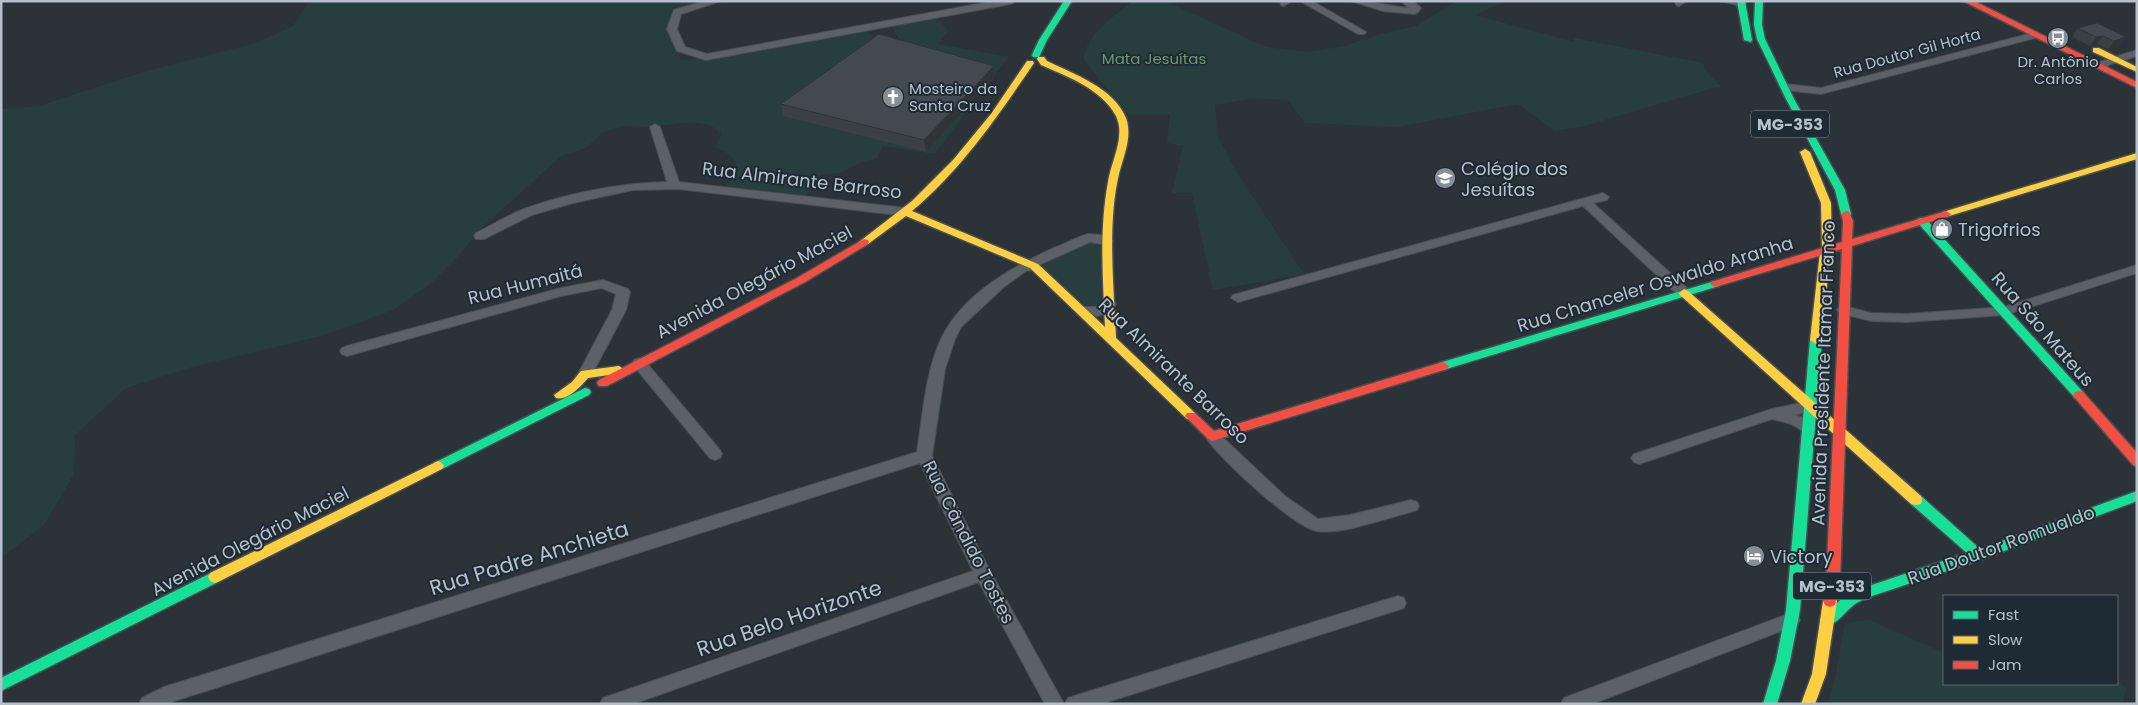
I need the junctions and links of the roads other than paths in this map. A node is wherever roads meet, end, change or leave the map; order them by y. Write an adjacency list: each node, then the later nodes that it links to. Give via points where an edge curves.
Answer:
1 (716, 1): 2 (street, via 677,12 672,29 681,49 706,56)
2 (1011, 1)
3 (1068, 1): 17 (main road, Avenida Olegário Maciel, via 1043,40)
4 (1305, 1): 12 (street)
5 (1356, 1): 6 (street, via 1414,11 1416,8)
6 (1406, 1)
7 (1726, 1): 10 (street)
8 (1758, 1): 11 (main road, Avenida Presidente Itamar Franco / MG-353)
9 (1967, 1): 13 (main road)
10 (1745, 2): 11 (main road); 15 (main road, via 1748,40)
11 (1758, 25): 22 (main road, Avenida Presidente Itamar Franco / MG-353, via 1761,39)
12 (1361, 32)
13 (2036, 35): 19 (main road); 22 (street, Rua Doutor Gil Horta, via 1820,91)
14 (2082, 44): 18 (main road)
15 (1752, 48)
16 (2137, 53): 18 (street)
17 (1036, 59): 29 (main road, Avenida Olegário Maciel, via 966,153); 32 (main road, via 1080,81 1105,98 1120,115 1124,132 1113,180)
18 (2115, 59): 19 (street, via 2103,64); 20 (main road)
19 (2104, 69): 21 (main road)
20 (2137, 70)
21 (2137, 85)
22 (1784, 88): 33 (main road, Avenida Presidente Itamar Franco / MG-353, via 1840,190 1848,221)
23 (655, 127): 26 (street)
24 (1798, 139): 34 (main road, Avenida Presidente Itamar Franco / MG-353, via 1826,203)
25 (2137, 156): 30 (main road, Rua Chanceler Oswaldo Aranha)
26 (674, 186): 29 (street, Rua Almirante Barroso); 31 (street, Rua Almirante Barroso, via 633,186 570,200 528,212)
27 (1603, 197): 28 (street)
28 (1585, 202): 37 (street); 38 (street)
29 (906, 212): 35 (main road, Rua Almirante Barroso); 45 (main road, Avenida Olegário Maciel, via 827,266)
30 (1922, 221): 33 (main road, Rua Chanceler Oswaldo Aranha); 42 (main road, Rua São Mateus)
31 (480, 236)
32 (1107, 241): 35 (street, Rua Cândido Tostes, via 1088,238); 39 (main road)
33 (1848, 244): 34 (main road, Rua Chanceler Oswaldo Aranha); 41 (main road, Avenida Presidente Itamar Franco / MG-353)
34 (1827, 250): 37 (main road, Rua Chanceler Oswaldo Aranha); 49 (main road, Avenida Presidente Itamar Franco / MG-353)
35 (1032, 265): 40 (main road, Rua Almirante Barroso); 55 (street, Rua Cândido Tostes, via 1000,283 956,324 938,369)
36 (2137, 269): 42 (street)
37 (1684, 293): 49 (main road); 53 (main road, Rua Chanceler Oswaldo Aranha)
38 (1238, 298)
39 (1109, 304): 40 (street, via 1097,312); 43 (main road)
40 (1082, 310): 43 (main road, Rua Almirante Barroso)
41 (1844, 310): 42 (street, via 1871,317 1907,318); 52 (main road, Avenida Presidente Itamar Franco / MG-353)
42 (2005, 311): 57 (main road, Rua São Mateus)
43 (1111, 340): 53 (main road, Rua Almirante Barroso)
44 (347, 351): 46 (street, Rua Humaitá, via 561,292 603,284 623,292 619,310)
45 (633, 366): 47 (main road, Avenida Olegário Maciel); 54 (street)
46 (586, 374): 47 (main road); 48 (main road)
47 (602, 378): 48 (main road, Avenida Olegário Maciel)
48 (580, 388): 67 (main road, Avenida Olegário Maciel, via 514,427)
49 (1810, 406): 50 (street); 51 (main road, Avenida Presidente Itamar Franco / MG-353); 52 (main road)
50 (1772, 414): 51 (street, via 1789,417); 56 (street)
51 (1810, 432): 52 (main road); 65 (main road, Avenida Presidente Itamar Franco / MG-353)
52 (1840, 433): 60 (main road); 62 (main road, Avenida Presidente Itamar Franco / MG-353)
53 (1212, 436): 59 (street, Rua Almirante Barroso, via 1285,505 1316,525)
54 (716, 454)
55 (924, 456): 61 (street, Rua Cândido Tostes); 68 (street, Rua Padre Anchieta, via 174,692)
56 (1640, 458)
57 (2137, 462)
58 (2137, 496): 60 (main road, Rua Doutor Romualdo)
59 (1411, 506)
60 (1978, 556): 63 (main road, Rua Doutor Romualdo)
61 (983, 574): 69 (street, Rua Belo Horizonte); 70 (street, Rua Cândido Tostes)
62 (1832, 582): 63 (street); 66 (main road, Avenida Presidente Itamar Franco / MG-353)
63 (1865, 593): 66 (main road, Rua Doutor Romualdo, via 1850,600)
64 (1398, 604): 71 (street)
65 (1791, 620): 72 (street); 73 (main road, Avenida Presidente Itamar Franco / MG-353)
66 (1828, 620): 74 (main road, Avenida Presidente Itamar Franco / MG-353, via 1819,674)
67 (1, 685)
68 (148, 704)
69 (609, 704)
70 (1055, 704)
71 (1074, 704)
72 (1570, 704)
73 (1770, 704)
74 (1808, 704)

